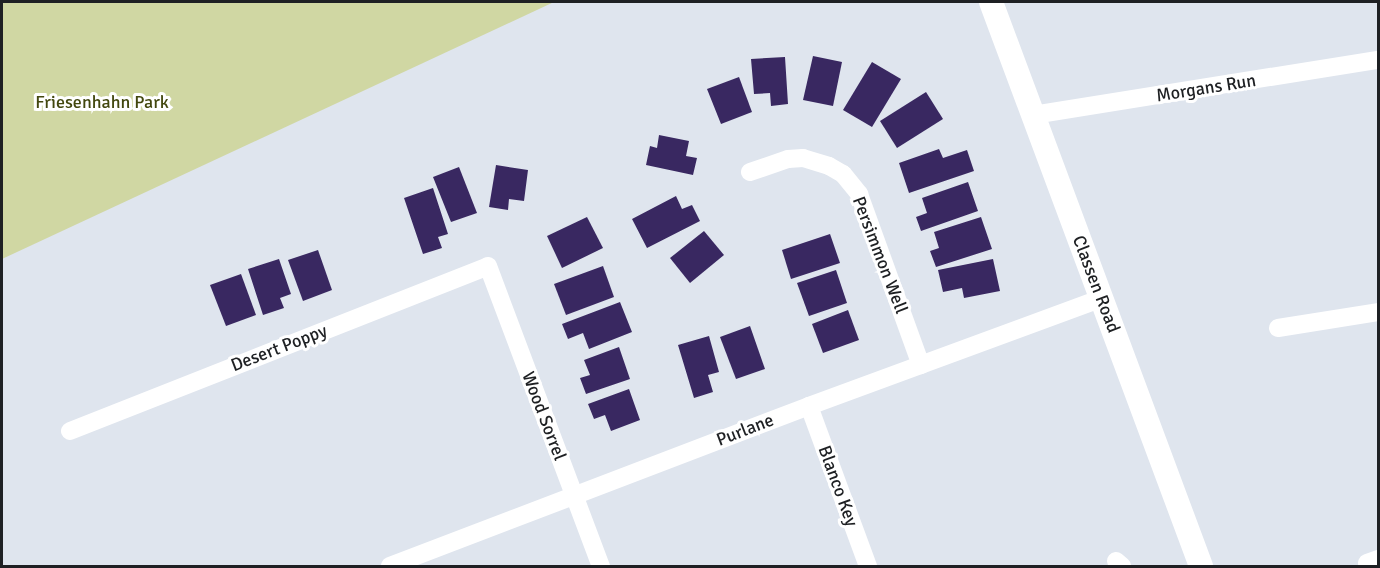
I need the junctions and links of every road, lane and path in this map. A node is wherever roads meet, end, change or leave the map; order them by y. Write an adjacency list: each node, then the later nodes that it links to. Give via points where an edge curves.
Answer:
1 (991, 2): 3 (street, Classen Road)
2 (1378, 60): 3 (street, Morgans Run)
3 (1033, 115): 6 (street, Classen Road)
4 (750, 172): 9 (street, Persimmon Well, via 803,158 830,165 843,174 859,194)
5 (488, 266): 11 (street, Desert Poppy); 12 (street, Wood Sorrel)
6 (1102, 298): 9 (street, Purlane); 16 (street, Classen Road)
7 (1378, 312): 8 (street)
8 (1278, 328)
9 (921, 365): 10 (street, Purlane)
10 (808, 406): 12 (street, Purlane); 15 (street, Blanco Key)
11 (70, 431)
12 (574, 495): 13 (street, Purlane); 14 (street, Wood Sorrel)
13 (390, 567)
14 (600, 567)
15 (868, 567)
16 (1202, 567)

